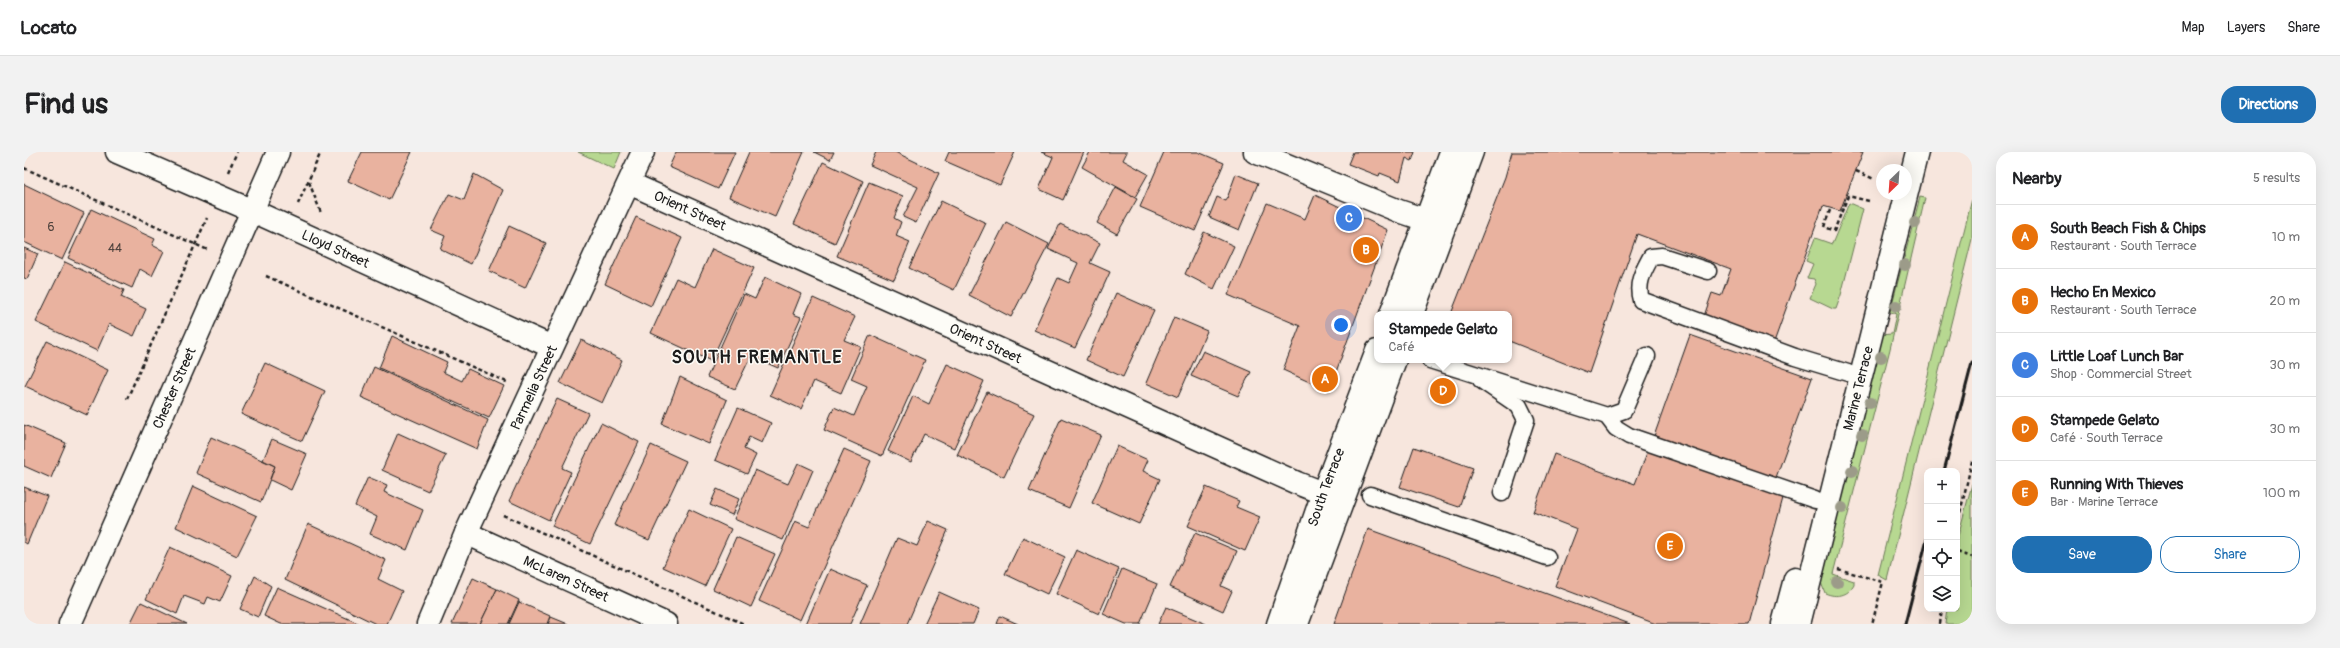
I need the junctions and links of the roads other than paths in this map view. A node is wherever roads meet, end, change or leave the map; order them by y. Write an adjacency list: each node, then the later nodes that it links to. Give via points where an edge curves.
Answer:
1 (117, 152): 12 (street, Lloyd Street)
2 (278, 152): 12 (street, Chester Street)
3 (643, 152): 10 (street, Parmelia Street)
4 (1255, 152): 13 (street)
5 (1451, 152): 13 (street)
6 (1472, 152): 13 (street)
7 (1902, 152): 9 (street)
8 (1917, 152): 32 (street, Marine Terrace)
9 (1899, 164)
10 (629, 183): 17 (street, Parmelia Street); 25 (street, Orient Street)
11 (1891, 200): 23 (street, Marine Terrace)
12 (253, 211): 17 (street, Lloyd Street); 33 (street, Chester Street)
13 (1435, 223): 15 (street); 16 (street)
14 (1708, 270): 23 (lane, via 1662,256 1651,257 1640,277 1638,291 1641,300 1795,357)
15 (1392, 311)
16 (1413, 311)
17 (552, 348): 30 (street, Parmelia Street)
18 (1647, 356): 24 (lane, via 1624,410)
19 (1374, 359): 25 (street, South Terrace)
20 (1394, 363): 29 (street, South Terrace)
21 (1440, 363): 22 (lane)
22 (1468, 371): 24 (lane); 26 (lane, via 1519,406 1526,420)
23 (1848, 373): 28 (street, Marine Terrace)
24 (1607, 416): 28 (lane, via 1616,428 1629,436)
25 (1323, 493): 29 (street, Orient Street); 36 (street, South Terrace)
26 (1502, 493)
27 (1370, 495): 31 (lane)
28 (1815, 500): 32 (street, Marine Terrace)
29 (1343, 501): 37 (street, South Terrace)
30 (466, 533): 34 (street, Parmelia Street); 35 (street, McLaren Street)
31 (1547, 557)
32 (1800, 608)
33 (70, 624)
34 (428, 624)
35 (666, 624)
36 (1278, 624)
37 (1297, 624)

